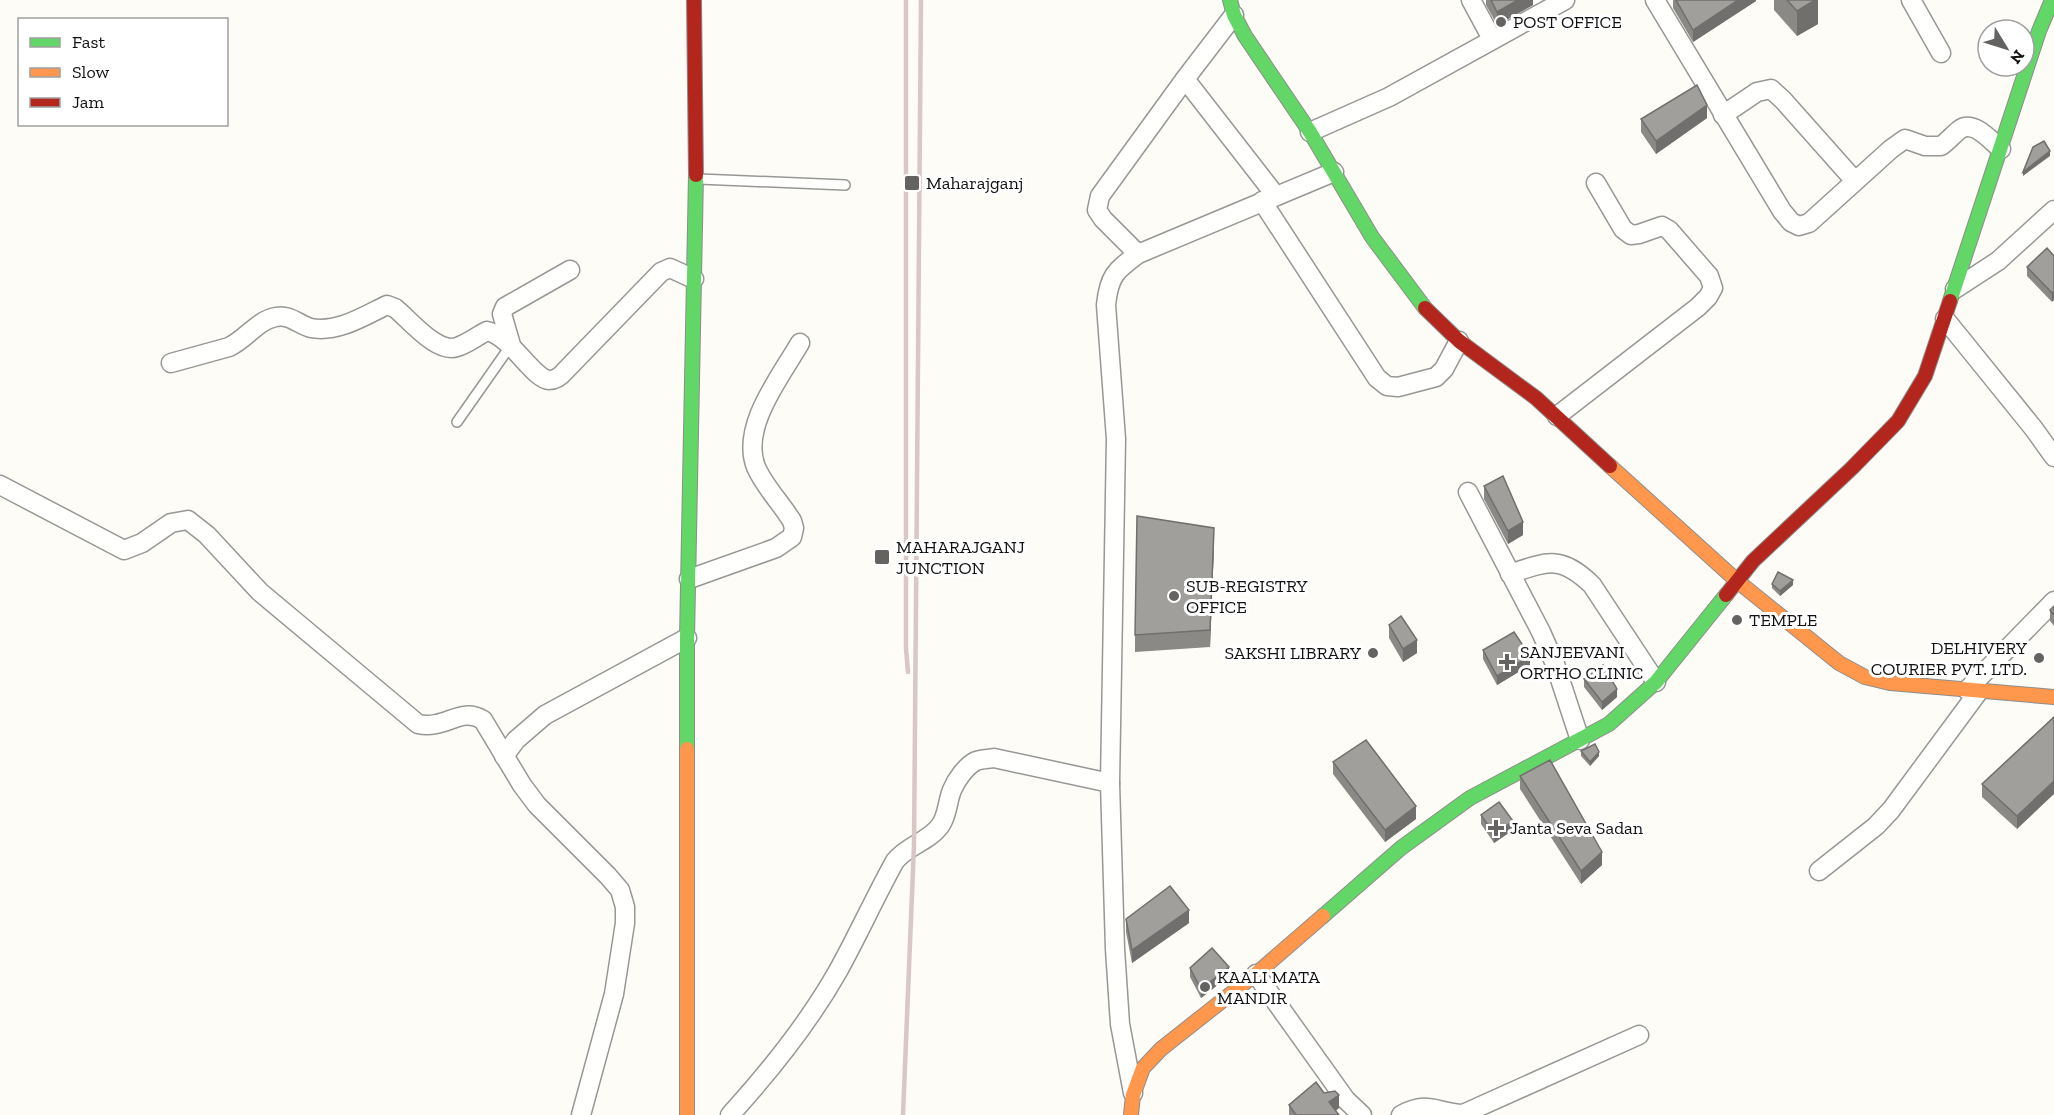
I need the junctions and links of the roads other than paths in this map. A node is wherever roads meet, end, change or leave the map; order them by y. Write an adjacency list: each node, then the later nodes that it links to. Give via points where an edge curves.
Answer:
1 (694, 0): 15 (street)
2 (1471, 0): 8 (street)
3 (1565, 0): 8 (street)
4 (1655, 0): 11 (street)
5 (1911, 0): 9 (street)
6 (2052, 0): 13 (street)
7 (1232, 8): 10 (street); 12 (street, via 1245,36)
8 (1492, 39): 12 (street, via 1389,97)
9 (1941, 53)
10 (1185, 79): 19 (street); 21 (street, via 1100,196 1097,210)
11 (1723, 115): 16 (street, via 1757,92 1771,89); 16 (street, via 1791,222 1799,226 1809,223)
12 (1310, 132): 14 (street)
13 (2001, 149): 16 (street, via 1972,126 1933,148 1905,139); 24 (street)
14 (1334, 172): 19 (street); 26 (street, via 1386,258 1430,315)
15 (696, 179): 18 (lane); 23 (street)
16 (1855, 181)
17 (1596, 183): 30 (street, via 1623,229 1631,235 1662,226 1669,230 1709,276 1713,288 1698,307)
18 (845, 185)
19 (1269, 199): 21 (street); 26 (street, via 1377,378 1387,386 1436,377)
20 (2054, 210): 24 (street, via 1998,261)
21 (1138, 255): 45 (street, via 1108,284 1106,305 1116,439)
22 (570, 270): 28 (street, via 505,307 502,314)
23 (694, 279): 28 (street, via 670,268 661,272 558,378 548,380 540,376); 36 (street)
24 (1955, 289): 25 (street)
25 (1945, 319): 32 (street); 37 (street, via 1925,376 1898,421)
26 (1459, 341): 30 (street)
27 (800, 343): 36 (street, via 763,407 753,440 755,466 792,521 792,537 776,548)
28 (510, 345): 29 (street, via 487,331 448,349 387,305 345,324 323,329 309,328 284,316 274,317 238,343); 31 (lane)
29 (171, 363)
30 (1557, 416): 37 (street)
31 (457, 422)
32 (2054, 457)
33 (0, 485): 44 (street, via 124,550 171,523 188,520 260,592 418,724 439,725 474,715 483,720)
34 (1468, 492): 35 (street)
35 (1510, 573): 40 (street, via 1542,563 1562,564 1578,571 1592,585); 43 (street, via 1555,664)
36 (689, 579): 39 (street)
37 (1736, 580): 40 (street); 41 (street, via 1839,663 1865,677)
38 (2054, 601): 41 (street)
39 (687, 638): 44 (street, via 562,704 516,740); 51 (street)
40 (1656, 682): 43 (street, via 1609,724)
41 (1973, 690): 42 (street); 46 (street, via 1892,810)
42 (2054, 697)
43 (1580, 740): 47 (street, via 1470,798 1431,825)
44 (504, 756): 50 (street, via 537,806 620,890 625,907 614,994)
45 (1110, 783): 49 (street, via 1116,989); 52 (street, via 994,758 976,760 952,789 939,826 895,861 838,972 811,1015)
46 (1819, 871)
47 (1256, 974): 49 (street, via 1161,1049 1143,1068); 54 (street, via 1346,1100)
48 (1639, 1035): 55 (street, via 1463,1114 1419,1107)
49 (1133, 1095): 53 (street)
50 (581, 1115)
51 (687, 1115)
52 (730, 1115)
53 (1131, 1115)
54 (1362, 1115)
55 (1401, 1115)

